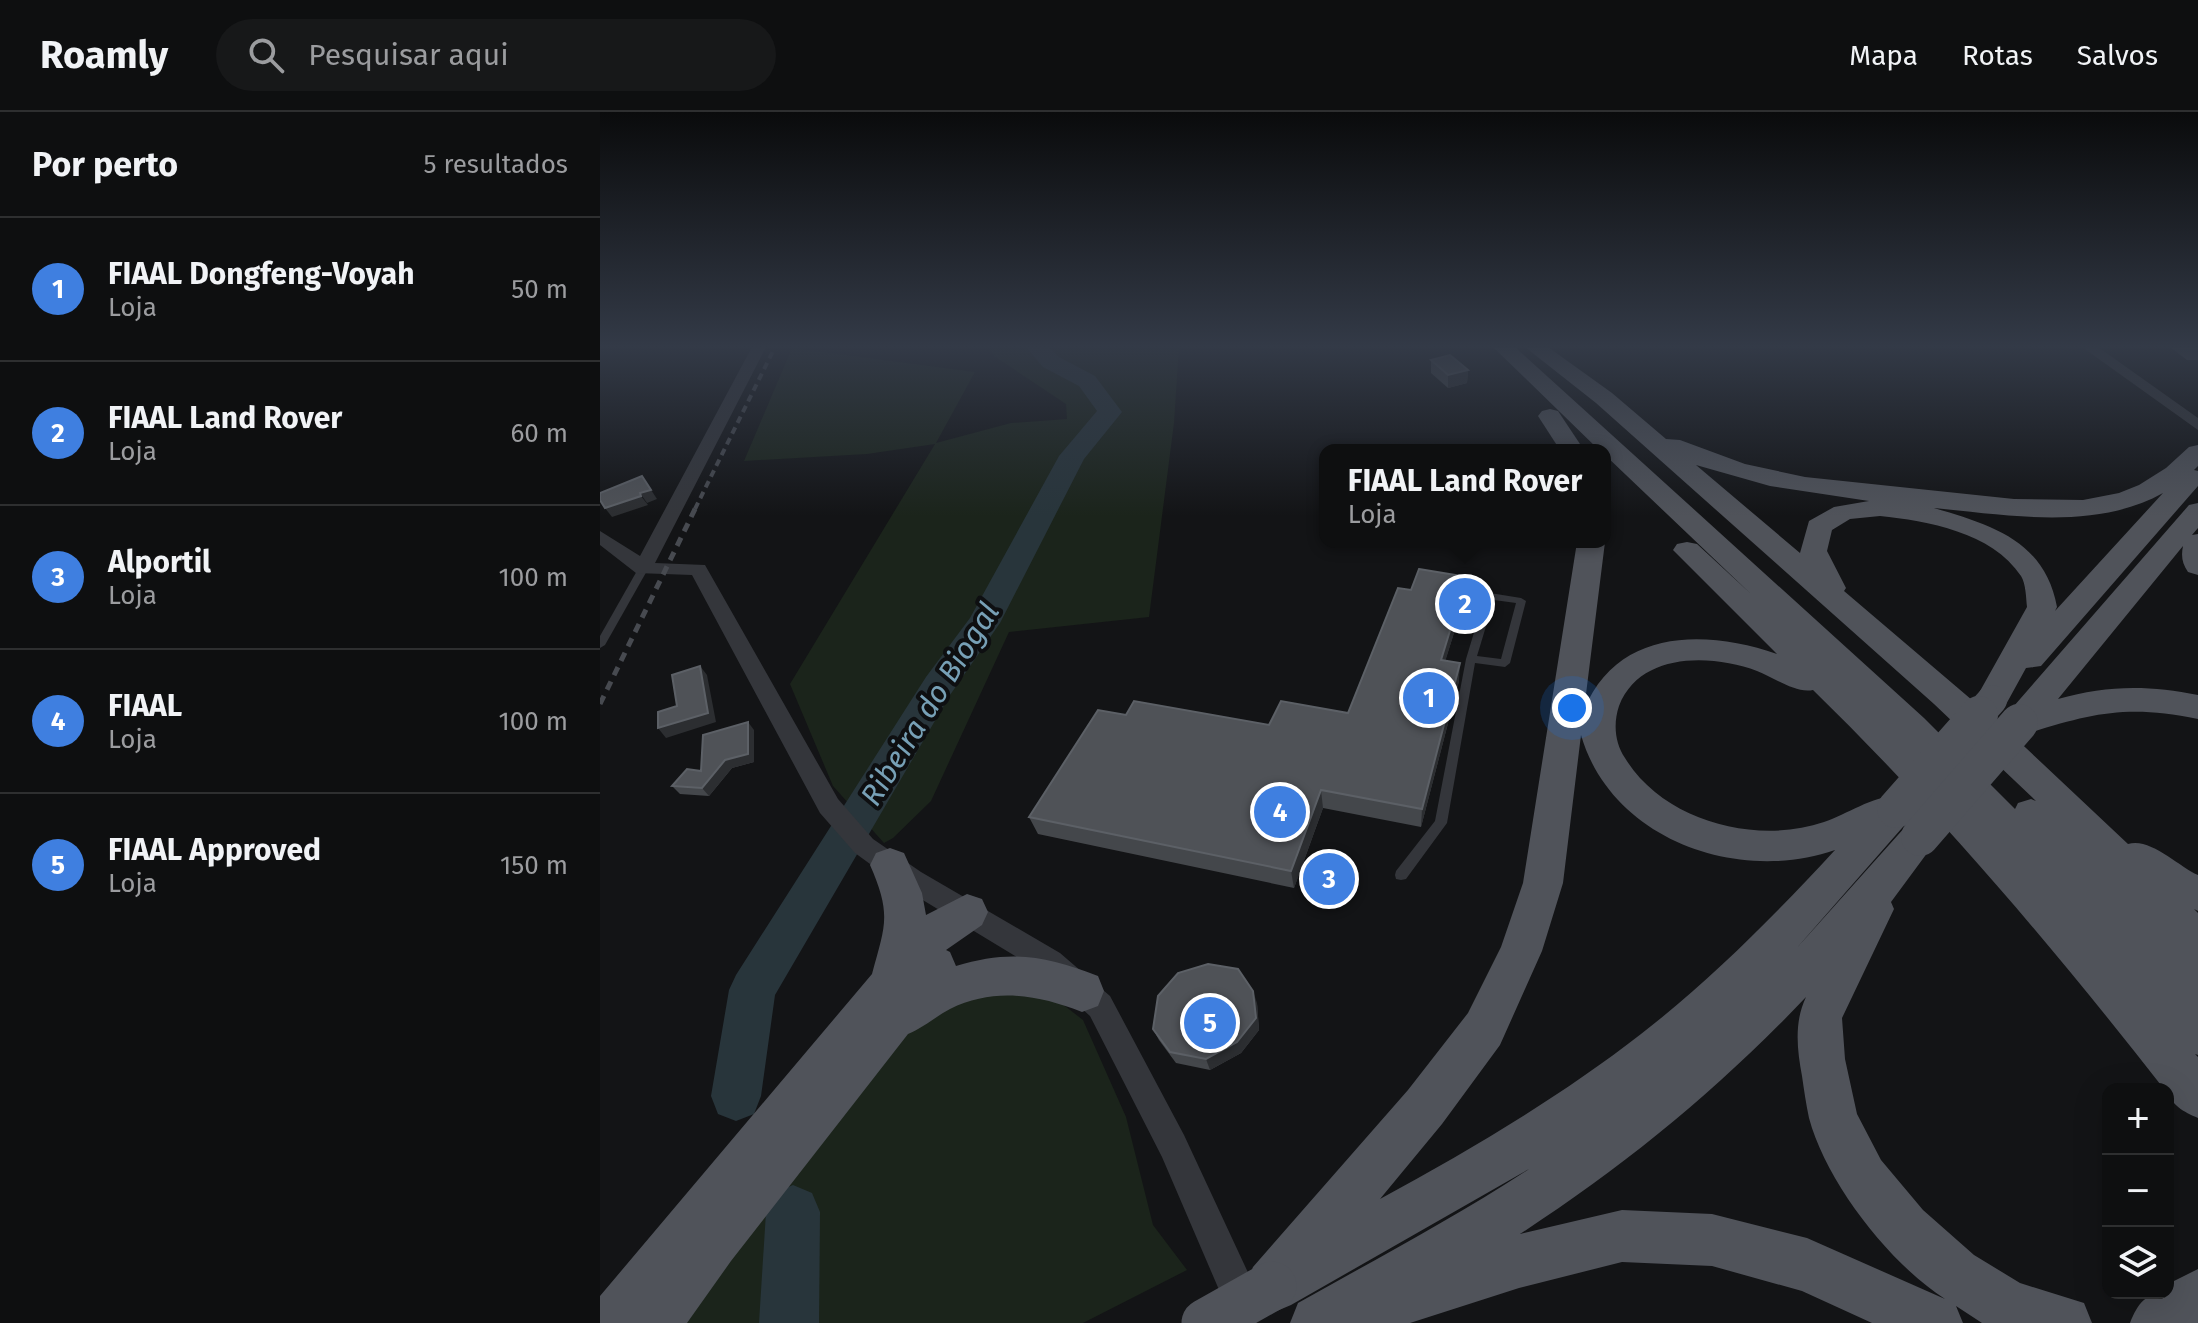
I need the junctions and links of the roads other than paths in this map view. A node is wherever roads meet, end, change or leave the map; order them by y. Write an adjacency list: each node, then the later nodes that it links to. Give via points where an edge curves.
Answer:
1 (729, 404): 22 (street)
2 (1538, 404): 8 (main road)
3 (1564, 404): 12 (main road)
4 (1584, 404): 39 (main road, via 2012,794)
5 (1610, 404): 23 (main road)
6 (1612, 404): 14 (main road, via 1663,441 1733,468 1830,488 2015,507 2058,509 2128,500 2176,475)
7 (2168, 404): 9 (street)
8 (1550, 416): 10 (main road); 11 (main road)
9 (2198, 425)
10 (1568, 444)
11 (1579, 444)
12 (1607, 444)
13 (1611, 448): 42 (main road, via 1922,738 2087,908)
14 (2198, 452)
15 (2198, 471): 26 (main road)
16 (1611, 476): 29 (main road)
17 (2198, 511): 28 (main road)
18 (600, 536): 22 (street)
19 (2198, 542): 21 (main road)
20 (1590, 548): 46 (main road, via 1543,883 1521,951 1484,1029)
21 (2198, 566)
22 (643, 569): 24 (lane); 32 (street, via 698,569 829,806)
23 (1864, 624): 26 (main road, via 1813,559 1816,532 1829,518 1866,508 1921,510 2002,543 2035,575 2042,607); 30 (main road)
24 (600, 645)
25 (1471, 659): 25 (lane, via 1490,596 1521,601 1505,663); 33 (lane, via 1441,823)
26 (1992, 700): 31 (main road, bridge)
27 (2198, 707): 28 (main road, via 2163,699 2106,697)
28 (2019, 723): 34 (main road, bridge)
29 (1893, 747): 31 (main road, via 1818,685 1757,657 1688,649 1634,667 1614,684 1602,706 1598,732 1623,784 1651,809 1683,827 1728,841 1777,848 1815,842); 41 (main road, via 1975,831)
30 (2029, 770): 35 (main road, via 2149,867); 37 (main road)
31 (1896, 809): 46 (main road, via 1768,950 1619,1079)
32 (877, 855): 36 (street); 40 (main road, via 904,894 908,921 903,951)
33 (1401, 875)
34 (1889, 876): 50 (main road, via 1776,999 1691,1078 1601,1149 1477,1231); 52 (main road, via 1820,1017 1834,1120 1863,1178 1904,1229 1934,1256 2009,1308)
35 (2198, 893)
36 (967, 912): 38 (street, via 1050,962); 40 (main road, via 958,940)
37 (2198, 941)
38 (1082, 991): 40 (main road, via 1038,976 996,976 954,987); 46 (street, via 1100,1006)
39 (2198, 991)
40 (870, 1028): 47 (main road); 48 (main road)
41 (2149, 1032): 43 (main road); 44 (main road)
42 (2198, 1033)
43 (2198, 1094)
44 (2198, 1108)
45 (2198, 1296): 53 (main road)
46 (1262, 1305): 49 (main road, bridge)
47 (614, 1323)
48 (653, 1323)
49 (1206, 1323)
50 (1320, 1323): 51 (main road, via 1519,1261 1622,1236 1712,1240 1807,1265)
51 (1935, 1323)
52 (2064, 1323)
53 (2158, 1323)

